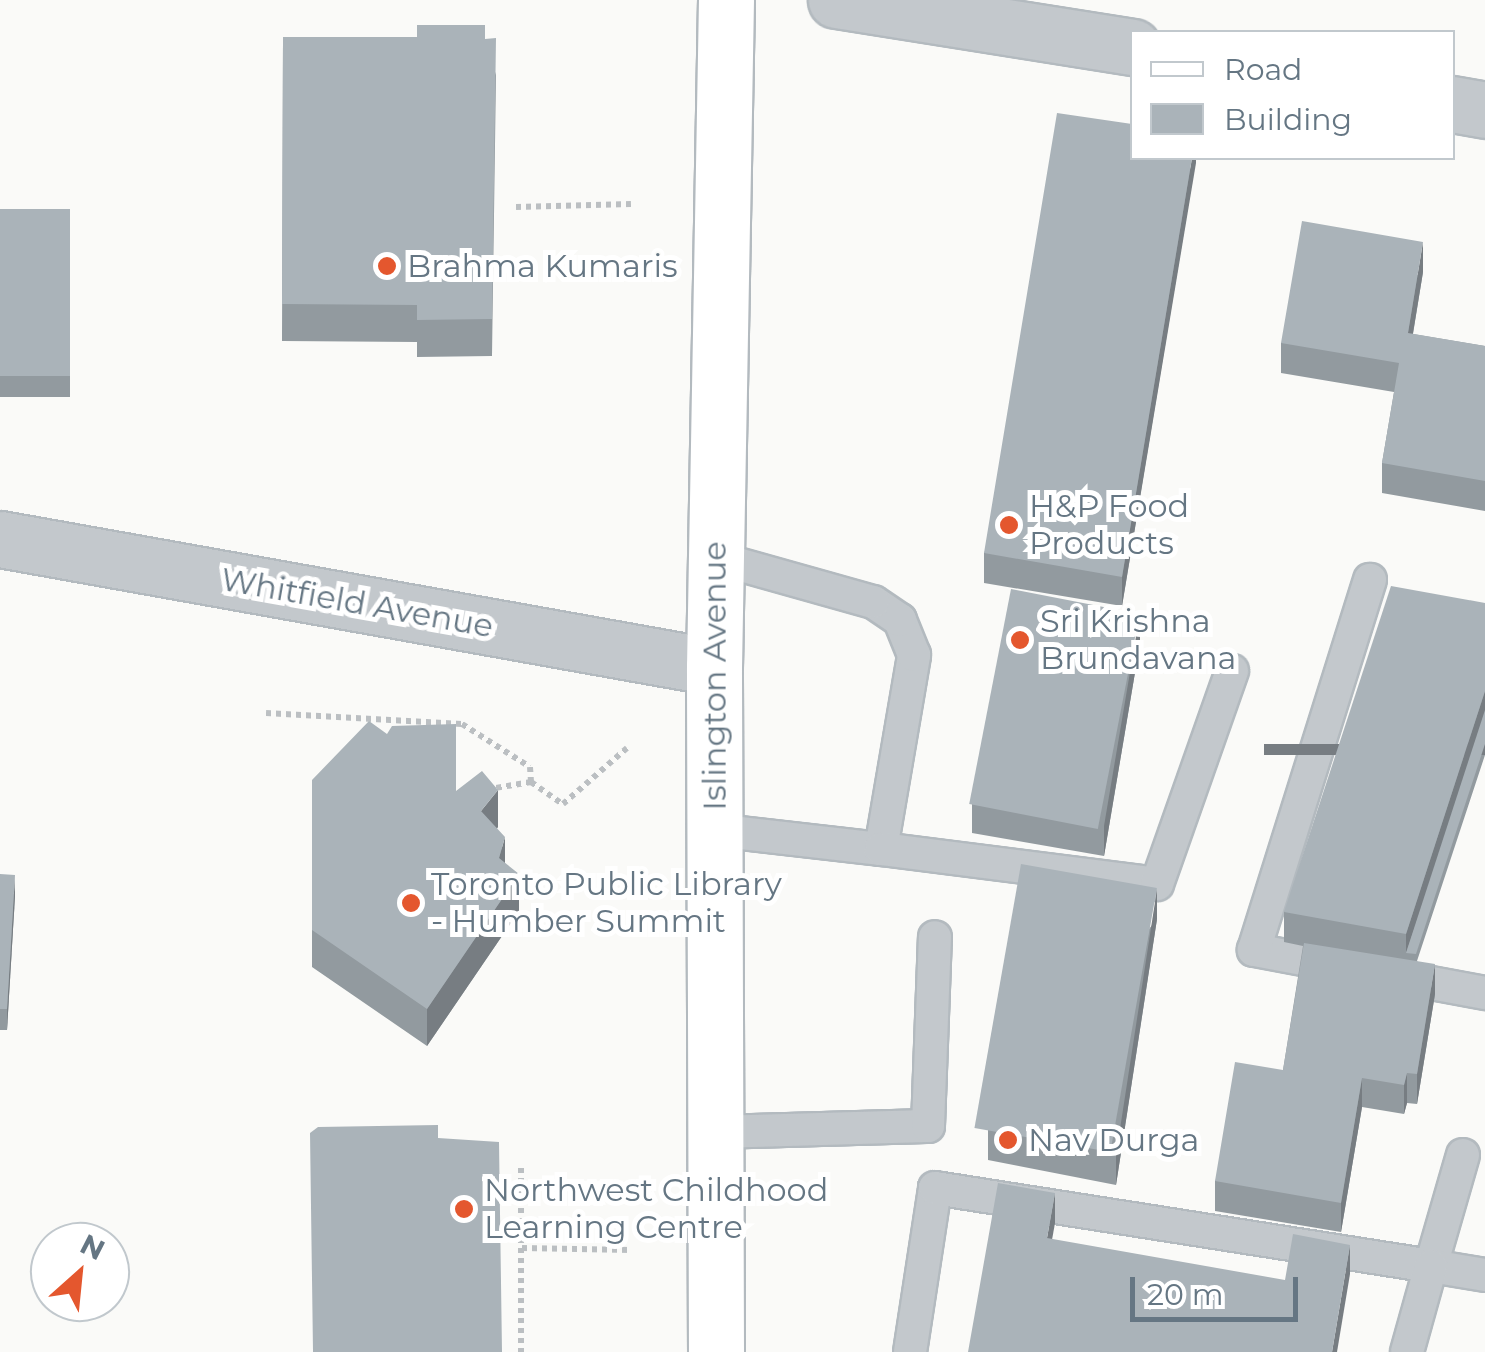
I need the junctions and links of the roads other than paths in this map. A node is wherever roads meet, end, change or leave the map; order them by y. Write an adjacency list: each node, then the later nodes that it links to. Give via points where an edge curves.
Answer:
1 (726, 0): 7 (main road, Islington Avenue)
2 (836, 0): 3 (street)
3 (1130, 48)
4 (1455, 105): 5 (street)
5 (1485, 110)
6 (0, 539): 9 (street, Whitfield Avenue)
7 (716, 558): 9 (main road, Islington Avenue); 12 (lane, via 846,591 900,620 914,655)
8 (1370, 580): 14 (lane, via 1254,950)
9 (714, 667): 11 (main road, Islington Avenue)
10 (1232, 671): 12 (lane, via 1157,884)
11 (714, 830): 12 (lane); 15 (main road, Islington Avenue)
12 (881, 849)
13 (936, 937): 15 (lane, via 928,1126)
14 (1485, 994)
15 (715, 1132): 19 (main road, Islington Avenue)
16 (1463, 1154): 17 (lane)
17 (1430, 1266): 18 (lane); 20 (lane, via 935,1188); 21 (lane)
18 (1485, 1276)
19 (716, 1352)
20 (910, 1352)
21 (1407, 1352)

